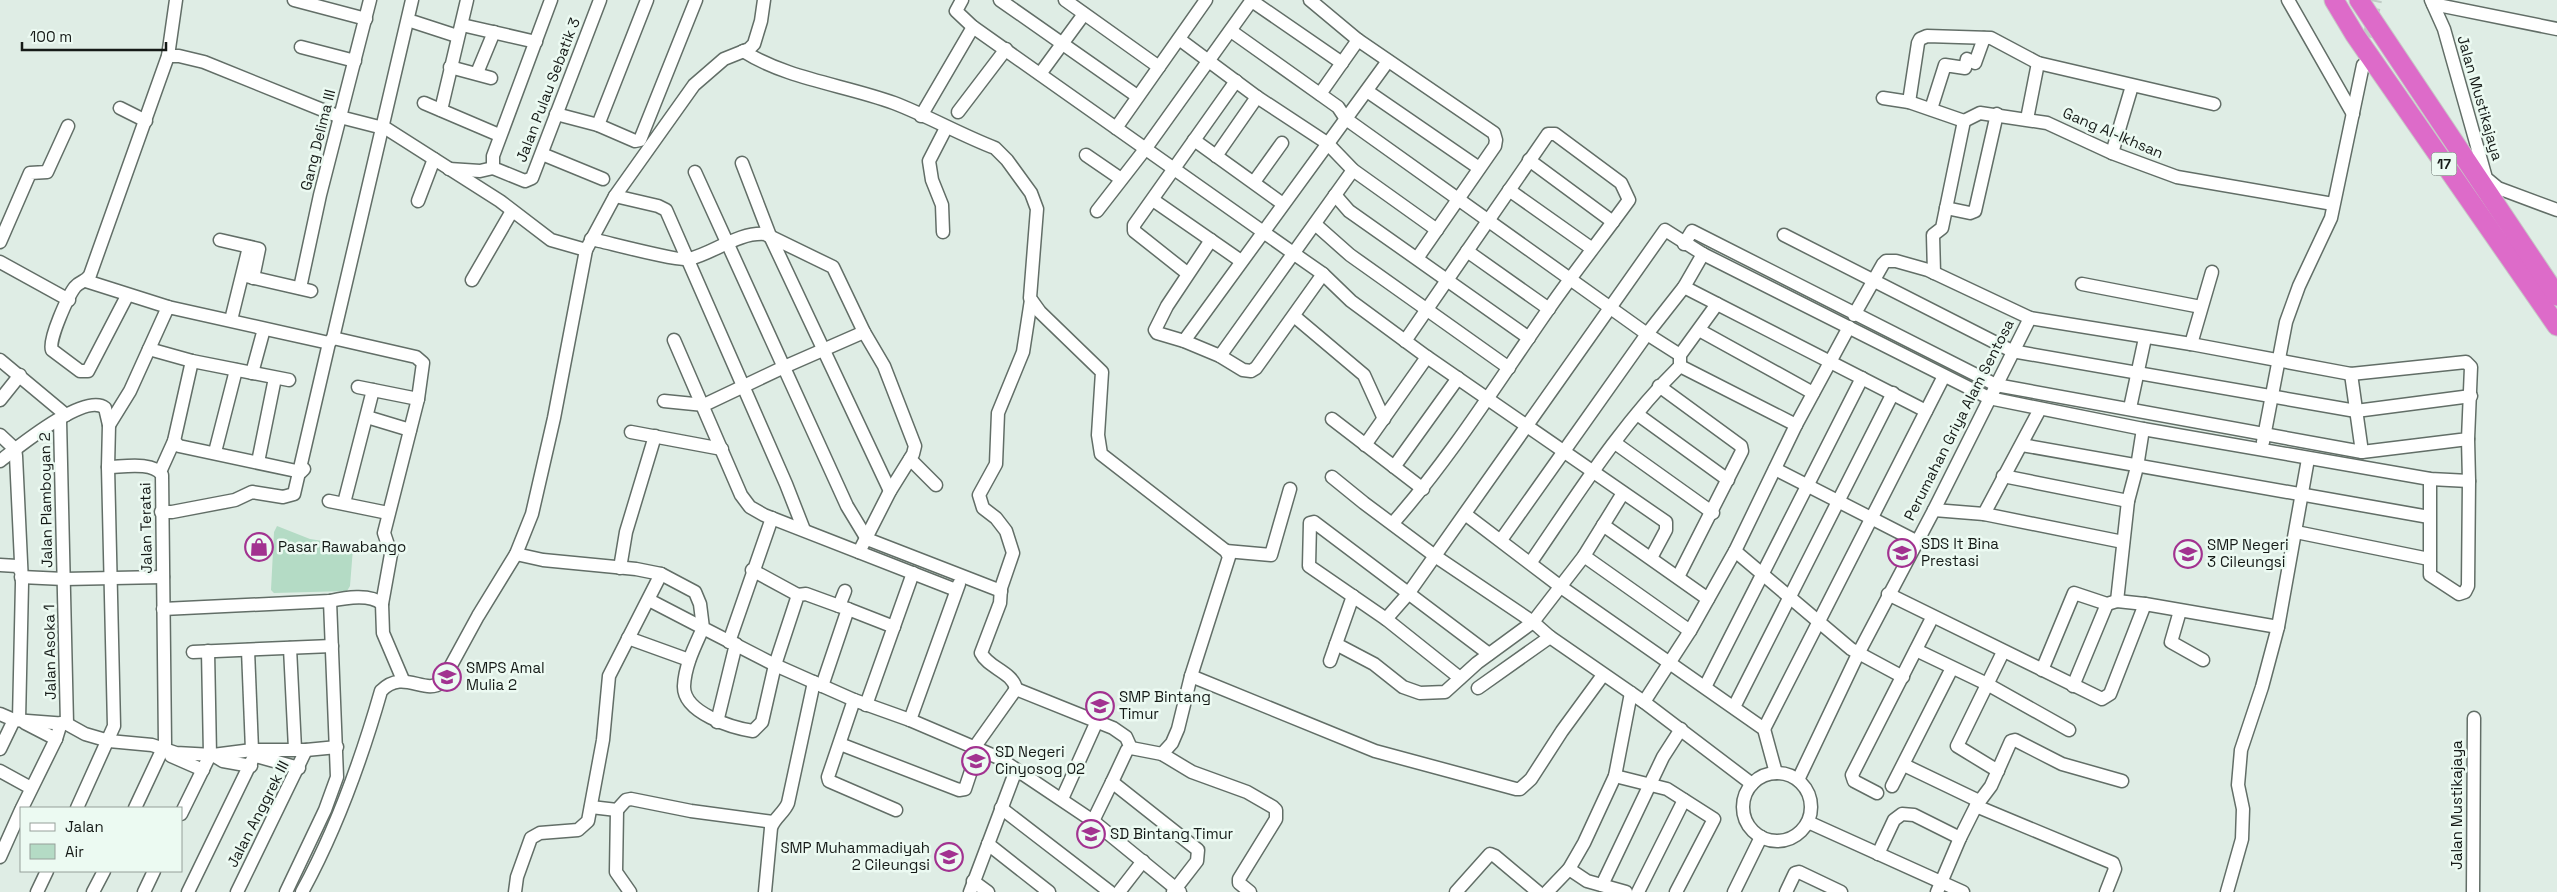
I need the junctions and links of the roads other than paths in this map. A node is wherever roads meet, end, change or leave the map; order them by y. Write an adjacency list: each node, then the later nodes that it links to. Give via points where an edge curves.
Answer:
1 (176, 0): 38 (street)
2 (295, 0): 23 (street)
3 (370, 0): 23 (street, Gang Delima III)
4 (412, 0): 75 (street)
5 (420, 0): 24 (street)
6 (467, 0): 27 (street)
7 (600, 0): 64 (street, Jalan Pulau Sebatik 3)
8 (647, 0): 73 (street)
9 (696, 0): 73 (street, via 641,138 635,141)
10 (764, 0): 37 (street, via 755,41)
11 (962, 0): 25 (street, via 956,11)
12 (1000, 0): 34 (street)
13 (1065, 0): 22 (street)
14 (1206, 0): 31 (street)
15 (1252, 0): 28 (street); 43 (street)
16 (1310, 0): 32 (street)
17 (2288, 0): 66 (street)
18 (2334, 0): 159 (highway, 17)
19 (2360, 0): 146 (highway, 17)
20 (548, 1): 33 (street)
21 (2432, 2): 26 (street); 108 (street, Jalan Mustikajaya, via 2444,29 2486,178 2498,188)
22 (1084, 14): 34 (street); 46 (street)
23 (366, 19): 40 (street, Gang Delima III)
24 (414, 22): 27 (street); 75 (street)
25 (973, 27): 36 (street); 67 (street)
26 (2557, 29)
27 (460, 30): 29 (street); 45 (street)
28 (1231, 31): 39 (street); 53 (street)
29 (494, 32): 33 (street); 47 (street)
30 (1984, 38): 42 (street, via 1999,41); 57 (street, via 1927,36 1920,39); 62 (street, via 1975,63 1968,59 1965,68 1945,65)
31 (1179, 39): 39 (street); 46 (street)
32 (1358, 40): 41 (street); 43 (street)
33 (536, 42): 78 (street)
34 (1062, 44): 48 (street); 54 (street)
35 (301, 47): 40 (street)
36 (1006, 49): 48 (street); 63 (street)
37 (743, 51): 67 (street, via 795,73 895,103); 101 (street, via 724,59 694,85)
38 (168, 56): 68 (street, via 204,62); 72 (street)
39 (1210, 60): 50 (street); 82 (street)
40 (355, 61): 68 (street, Gang Delima III)
41 (1388, 61): 52 (street); 91 (street, via 1494,133 1494,146)
42 (2038, 63): 51 (street); 70 (street)
43 (1342, 64): 53 (street)
44 (2363, 65): 66 (street)
45 (450, 67): 47 (street); 61 (street)
46 (1159, 67): 54 (street)
47 (477, 73): 49 (street)
48 (1040, 74): 77 (street)
49 (491, 78)
50 (1236, 81): 55 (street); 79 (street)
51 (2132, 86): 59 (street); 83 (street)
52 (1367, 91): 69 (street); 91 (street)
53 (1320, 94): 69 (street, via 1338,107)
54 (1137, 96): 77 (street)
55 (1257, 97): 81 (street); 86 (street)
56 (1883, 98): 57 (street)
57 (1910, 102): 62 (street)
58 (424, 104): 61 (street)
59 (2214, 104)
60 (120, 108): 72 (street)
61 (441, 110): 78 (street)
62 (1931, 110): 71 (street)
63 (958, 112)
64 (556, 114): 73 (street); 84 (street, Jalan Pulau Sebatik 3)
65 (1998, 114): 70 (street, Gang Al-Ikhsan); 71 (street, Gang Al-Ikhsan, via 1975,114); 107 (street, via 1975,211 1970,213)
66 (2353, 114): 106 (street)
67 (921, 116): 76 (street)
68 (340, 117): 75 (street); 137 (street, Gang Delima III, via 320,195 305,290)
69 (1346, 118): 81 (street); 104 (street)
70 (2027, 119): 83 (street, Gang Al-Ikhsan, via 2052,124)
71 (1964, 121): 107 (street)
72 (146, 122): 142 (street)
73 (598, 125)
74 (68, 126): 121 (street, via 48,172 30,174)
75 (384, 128): 87 (street); 166 (street, via 364,219 359,221)
76 (946, 128): 115 (street, via 929,161 932,180 942,205); 148 (street, via 995,148 1031,193 1037,215)
77 (1116, 128): 82 (street)
78 (499, 135): 90 (street)
79 (1194, 140): 86 (street); 93 (street)
80 (1282, 143): 98 (street)
81 (1327, 143): 94 (street); 105 (street)
82 (1146, 148): 93 (street); 97 (street)
83 (2112, 153): 106 (street, Gang Al-Ikhsan, via 2192,180)
84 (542, 154): 90 (street, Jalan Pulau Sebatik 3, via 532,178 527,181); 96 (street)
85 (1086, 155): 97 (street)
86 (1216, 156): 98 (street)
87 (434, 159): 92 (street); 102 (street)
88 (1529, 160): 99 (street); 112 (street); 112 (street, via 1548,134 1555,134 1624,186 1629,200)
89 (742, 163): 118 (street)
90 (493, 168): 92 (street, via 480,171)
91 (1479, 168): 104 (street)
92 (448, 169): 109 (street)
93 (1175, 170): 103 (street); 116 (street)
94 (1353, 170): 100 (street); 114 (street)
95 (695, 172): 122 (street)
96 (603, 179)
97 (1121, 179): 110 (street)
98 (1254, 182): 105 (street)
99 (1509, 190): 111 (street); 125 (street)
100 (1335, 195): 113 (street); 129 (street, via 1349,211)
101 (615, 196): 123 (street); 130 (street, via 664,208)
102 (418, 200)
103 (1153, 200): 120 (street); 134 (street, via 1134,225 1134,231)
104 (1457, 200): 111 (street); 114 (street)
105 (1283, 204): 116 (street)
106 (2333, 204): 179 (street, via 2327,230 2293,300)
107 (1946, 208): 135 (street, via 1942,230 1933,236)
108 (2557, 209)
109 (512, 210): 123 (street, via 551,240); 141 (street)
110 (1097, 211)
111 (1488, 221): 126 (street); 138 (street)
112 (1613, 222): 125 (street)
113 (1315, 224): 127 (street); 153 (street, via 1350,255)
114 (1437, 230): 129 (street)
115 (943, 232)
116 (1263, 232): 127 (street); 131 (street)
117 (1784, 235): 140 (street)
118 (770, 236): 122 (street, via 755,234); 162 (street, via 833,267); 171 (street)
119 (220, 240): 137 (street, via 259,249)
120 (1211, 240): 131 (street); 134 (street)
121 (0, 242)
122 (728, 243): 130 (street); 181 (street)
123 (589, 244): 130 (street); 284 (street, via 532,514)
124 (1684, 244): 128 (street); 152 (street, via 1665,230); 158 (street, via 1692,231)
125 (1591, 248): 138 (street)
126 (1467, 252): 139 (street); 154 (street)
127 (1293, 253): 136 (street); 174 (street)
128 (1703, 254): 144 (street); 158 (street)
129 (1418, 257): 139 (street)
130 (687, 260): 196 (street)
131 (1241, 261): 169 (street)
132 (0, 262): 147 (street)
133 (2212, 272): 151 (street)
134 (1187, 273): 169 (street, via 1155,327 1157,333)
135 (1934, 273): 140 (street, via 1890,260 1883,264); 156 (street)
136 (1323, 274): 155 (street); 168 (street, via 1352,301)
137 (248, 277): 157 (street)
138 (1570, 278): 152 (street); 154 (street)
139 (1447, 279): 153 (street); 164 (street)
140 (1874, 279): 158 (street); 173 (street)
141 (472, 280)
142 (86, 281): 145 (street); 147 (street, via 74,289)
143 (2082, 284): 151 (street)
144 (1684, 287): 149 (street); 163 (street)
145 (127, 296): 147 (street, via 85,372 50,347); 150 (street)
146 (2557, 296)
147 (69, 300)
148 (1031, 300): 281 (street, via 1102,372 1098,439 1102,456); 305 (street, via 1023,352 998,413 996,464 979,495 983,508 1004,528 1012,547 1013,556)
149 (1717, 304): 161 (street); 180 (street)
150 (168, 307): 157 (street); 172 (street)
151 (2201, 307): 170 (street)
152 (1612, 308): 163 (street); 219 (street)
153 (1426, 309): 168 (street); 182 (street)
154 (1549, 309): 164 (street)
155 (1294, 316): 174 (street, via 1254,370 1243,370); 216 (street, via 1364,375)
156 (2030, 318): 165 (street); 173 (street, Perumahan Griya Alam Sentosa)
157 (231, 320): 160 (street)
158 (1851, 321): 180 (street); 188 (street); 193 (street)
159 (2557, 326)
160 (264, 329): 166 (street); 185 (street)
161 (1699, 330): 177 (street); 198 (street)
162 (864, 332): 171 (street); 237 (street, via 884,366 915,446)
163 (1647, 334): 177 (street); 234 (street)
164 (1529, 338): 182 (street)
165 (2145, 338): 170 (street); 184 (street)
166 (334, 340): 203 (street, via 420,359 423,370); 245 (street, via 304,471)
167 (674, 340): 207 (street)
168 (1405, 340): 175 (street)
169 (1184, 341): 174 (street)
170 (2192, 344): 179 (street)
171 (824, 348): 181 (street); 257 (street)
172 (149, 349): 178 (street); 217 (street)
173 (2012, 351): 184 (street); 193 (street, Perumahan Griya Alam Sentosa)
174 (1220, 356)
175 (1427, 357): 190 (street); 216 (street)
176 (0, 360): 187 (street)
177 (1680, 360): 194 (street); 218 (street)
178 (192, 361): 183 (street); 227 (street)
179 (2279, 361): 186 (street); 201 (street)
180 (1831, 362): 191 (street); 198 (street)
181 (784, 367): 196 (street); 277 (street, via 852,516)
182 (1508, 368): 205 (street)
183 (236, 370): 185 (street); 235 (street)
184 (2138, 372): 201 (street); 208 (street)
185 (252, 373): 189 (street)
186 (2351, 374): 200 (street, via 2466,362 2471,367); 211 (street)
187 (20, 375): 204 (street); 214 (street)
188 (1944, 376): 202 (street); 210 (street)
189 (276, 378): 192 (street); 240 (street)
190 (1458, 378): 205 (street); 242 (street)
191 (1862, 378): 199 (street); 254 (street)
192 (289, 380)
193 (1996, 385): 202 (street, Perumahan Griya Alam Sentosa); 208 (street)
194 (1659, 386): 212 (street); 251 (street, via 1741,446 1742,454)
195 (358, 387): 197 (street)
196 (744, 387): 207 (street); 275 (street)
197 (373, 390): 203 (street); 213 (street)
198 (1812, 393): 218 (street)
199 (1893, 393): 210 (street); 261 (street)
200 (2471, 396): 211 (street); 226 (street)
201 (2273, 397): 211 (street); 223 (street)
202 (1989, 398): 209 (street); 264 (street, Perumahan Griya Alam Sentosa)
203 (418, 399): 221 (street)
204 (0, 400)
205 (1487, 400): 219 (street); 256 (street)
206 (664, 401): 207 (street)
207 (704, 405): 232 (street)
208 (2130, 408): 223 (street)
209 (2040, 409): 220 (street); 230 (street)
210 (1926, 411): 271 (street)
211 (2356, 411): 236 (street)
212 (1637, 414): 228 (street); 251 (street)
213 (367, 417): 221 (street); 263 (street)
214 (63, 418): 217 (street, via 98,405 105,408); 231 (street, via 33,434); 301 (street, Jalan Plamboyan 2)
215 (1332, 419): 229 (street)
216 (1384, 419): 229 (street)
217 (109, 425): 241 (street)
218 (1796, 425): 244 (street)
219 (1528, 426): 234 (street); 268 (street)
220 (2143, 429): 233 (street); 243 (street)
221 (410, 430): 266 (street)
222 (631, 432): 225 (street)
223 (2265, 435): 233 (street); 236 (street)
224 (0, 436): 231 (street)
225 (654, 436): 232 (street); 291 (street, via 626,532)
226 (2468, 439): 236 (street); 252 (street)
227 (174, 441): 235 (street, via 179,446); 247 (street)
228 (1615, 443): 246 (street); 267 (street)
229 (1365, 445): 242 (street)
230 (2022, 445): 243 (street); 249 (street)
231 (15, 449): 239 (street); 294 (street)
232 (722, 449): 270 (street, via 746,503)
233 (2262, 449): 238 (street)
234 (1564, 451): 246 (street); 278 (street)
235 (215, 452): 240 (street)
236 (2362, 452)
237 (910, 459): 253 (street); 257 (street)
238 (2308, 459): 250 (street); 259 (street)
239 (0, 460)
240 (258, 462): 245 (street)
241 (108, 467): 247 (street, Jalan Teratai, via 150,467); 300 (street)
242 (1394, 467): 256 (street)
243 (2137, 467): 259 (street); 262 (street)
244 (1775, 470): 254 (street); 282 (street)
245 (299, 471): 265 (street, via 292,495 283,497 252,492 235,500)
246 (1594, 471): 258 (street); 289 (street)
247 (160, 472): 265 (street, Jalan Teratai)
248 (1332, 476): 273 (street)
249 (2003, 476): 262 (street); 269 (street)
250 (2430, 479): 252 (street); 272 (street)
251 (1728, 480): 267 (street)
252 (2469, 481): 288 (street, via 2468,586 2465,592 2455,593 2431,577)
253 (936, 485)
254 (1808, 486): 261 (street); 296 (street)
255 (1290, 489): 281 (street, via 1271,555)
256 (1423, 489): 273 (street)
257 (890, 491): 277 (street)
258 (1623, 493): 274 (street); 287 (street, via 1666,522 1666,530)
259 (2301, 496): 272 (street); 276 (street)
260 (329, 501): 263 (street)
261 (1838, 501): 271 (street); 310 (street)
262 (2128, 501): 280 (street)
263 (344, 503): 266 (street)
264 (1934, 510): 269 (street); 279 (street, Perumahan Griya Alam Sentosa)
265 (161, 512): 298 (street, Jalan Teratai)
266 (388, 513): 315 (street, via 384,538 391,554)
267 (1713, 513): 299 (street)
268 (1465, 514): 278 (street); 285 (street)
269 (1984, 514): 280 (street)
270 (772, 518): 275 (street); 292 (street)
271 (1870, 518): 279 (street); 322 (street)
272 (2429, 518): 288 (street)
273 (1393, 523): 285 (street)
274 (1603, 525): 286 (street); 287 (street)
275 (804, 530): 283 (street)
276 (2296, 532): 288 (street); 325 (street)
277 (867, 539): 283 (street); 297 (street)
278 (1501, 540): 289 (street)
279 (1916, 541): 307 (street, Perumahan Griya Alam Sentosa)
280 (2123, 542): 314 (street)
281 (1226, 551): 349 (street, via 1229,559)
282 (1735, 551): 296 (street); 311 (street)
283 (859, 552): 293 (street)
284 (516, 554): 291 (street); 352 (street, via 442,682 435,686)
285 (1435, 556): 306 (street); 323 (street)
286 (1584, 556): 302 (street); 327 (street)
287 (1651, 558): 299 (street)
288 (2428, 559)
289 (1531, 562): 302 (street)
290 (0, 565): 294 (street, via 17,566)
291 (620, 568): 295 (street)
292 (752, 570): 308 (street); 330 (street)
293 (913, 573): 303 (street); 324 (street)
294 (21, 574): 301 (street); 365 (street)
295 (661, 574): 312 (street); 326 (street, via 695,592)
296 (1764, 574): 310 (street); 356 (street)
297 (962, 575): 303 (street); 305 (street)
298 (163, 577): 300 (street); 318 (street, Jalan Teratai)
299 (1678, 577): 311 (street)
300 (112, 579): 301 (street); 374 (street, via 114,722)
301 (64, 580): 369 (street, Jalan Asoka 1)
302 (1561, 587): 323 (street); 344 (street)
303 (956, 590): 366 (street)
304 (845, 591): 317 (street)
305 (1001, 591): 358 (street, via 1000,603 981,653 1013,681)
306 (1408, 594): 309 (street, via 1311,522 1308,564); 321 (street); 339 (street)
307 (1888, 594): 320 (street); 340 (street, Perumahan Griya Alam Sentosa)
308 (798, 595): 317 (street, via 806,594); 345 (street)
309 (1353, 596): 321 (street); 331 (street)
310 (1790, 597): 322 (street); 362 (street)
311 (1708, 599): 327 (street)
312 (650, 600): 326 (street); 329 (street)
313 (330, 601): 315 (street, via 349,597); 318 (street); 332 (street)
314 (2112, 602): 316 (street); 347 (street, via 2072,594); 355 (street)
315 (382, 604): 352 (street, via 383,633)
316 (2145, 604): 319 (street); 355 (street, via 2109,697 2099,699)
317 (844, 607): 324 (street); 353 (street)
318 (163, 609): 381 (street, Jalan Teratai, via 165,740)
319 (2180, 611): 325 (street); 342 (street, via 2171,642)
320 (1932, 618): 335 (street); 338 (street)
321 (1386, 619): 351 (street)
322 (1819, 621): 340 (street); 371 (street)
323 (1533, 622): 328 (street); 339 (street)
324 (894, 627): 361 (street)
325 (2278, 627): 457 (street, via 2241,750 2238,785 2242,839)
326 (703, 628): 330 (street); 341 (street)
327 (1690, 631): 344 (street)
328 (1550, 637): 348 (street); 357 (street)
329 (628, 638): 341 (street); 407 (street, via 609,676)
330 (733, 643): 345 (street); 368 (street)
331 (1336, 644): 343 (street); 351 (street, via 1374,664 1413,692 1445,692)
332 (332, 646): 333 (street); 376 (street)
333 (290, 648): 334 (street); 380 (street)
334 (248, 650): 336 (street); 384 (street)
335 (1916, 650): 346 (street); 350 (street)
336 (208, 651): 337 (street); 383 (street)
337 (193, 652)
338 (2003, 652): 347 (street); 354 (street)
339 (1489, 654): 351 (street)
340 (1858, 654): 350 (street); 393 (street, Perumahan Griya Alam Sentosa)
341 (689, 660): 368 (street, via 684,687 686,695 704,714)
342 (2203, 660)
343 (1330, 661)
344 (1669, 663): 356 (street); 360 (street)
345 (775, 664): 353 (street); 368 (street, via 758,728 748,730)
346 (1952, 668): 354 (street); 385 (street)
347 (2042, 670): 355 (street)
348 (1603, 675): 349 (street, via 1562,730 1532,779 1520,789 1375,751); 359 (street)
349 (1191, 676): 382 (street, via 1178,729)
350 (1903, 677): 400 (street, via 1852,775 1854,781)
351 (1460, 678)
352 (403, 680): 437 (street, via 381,691 348,796 328,844)
353 (818, 684): 361 (street); 414 (street, via 788,803 783,814)
354 (1987, 684): 372 (street); 390 (street, via 1957,746)
355 (2074, 686)
356 (1705, 687): 362 (street)
357 (1478, 688)
358 (1016, 689): 367 (street); 379 (street)
359 (1631, 693): 360 (street); 392 (street)
360 (1644, 702): 370 (street)
361 (860, 703): 366 (street); 375 (street)
362 (1734, 707): 371 (street)
363 (0, 714): 365 (street)
364 (2474, 718): 458 (street, Jalan Mustikajaya)
365 (16, 720): 369 (street); 373 (street); 378 (street)
366 (910, 720): 379 (street)
367 (1097, 721): 377 (street, via 1123,733); 401 (street)
368 (717, 722)
369 (64, 724): 373 (street, Jalan Asoka 1); 374 (street)
370 (1680, 729): 396 (street); 397 (street)
371 (1764, 729): 391 (street)
372 (2069, 730)
373 (56, 739): 399 (street, Jalan Asoka 1)
374 (109, 741): 381 (street, via 152,745); 405 (street)
375 (840, 744): 379 (street, via 958,790 966,786); 410 (street, via 829,782)
376 (337, 747): 380 (street); 436 (street, via 335,786)
377 (1131, 748): 382 (street); 395 (street, via 1124,754)
378 (0, 749)
379 (976, 749): 388 (street, via 999,758)
380 (301, 750): 384 (street); 386 (street, Jalan Anggrek III)
381 (162, 751): 383 (street); 387 (street); 406 (street)
382 (1162, 754): 445 (street, via 1192,772 1247,792 1276,810 1276,819 1239,879 1239,883)
383 (212, 755): 384 (street, via 222,762); 387 (street)
384 (254, 755): 386 (street); 434 (street)
385 (1904, 765): 398 (street); 403 (street)
386 (299, 768): 435 (street, Jalan Anggrek III)
387 (203, 770): 412 (street)
388 (1016, 770): 401 (street); 408 (street)
389 (0, 771): 399 (street)
390 (1998, 771): 394 (street, via 2010,742 2014,740 2062,764); 403 (street)
391 (1776, 773): 393 (street); 396 (street)
392 (1615, 776): 397 (street); 423 (street)
393 (1798, 780): 415 (street, via 1810,799)
394 (2122, 781)
395 (1112, 782): 413 (street); 430 (street, via 1198,850 1197,860)
396 (1752, 784): 417 (street, via 1744,802 1744,813 1747,822)
397 (1651, 785): 402 (street, via 1667,789); 427 (street)
398 (1892, 786)
399 (31, 788): 404 (street, Jalan Asoka 1)
400 (1877, 793)
401 (1062, 799): 413 (street)
402 (1684, 800): 450 (street); 451 (street, via 1714,820)
403 (1978, 804): 418 (street); 456 (street, via 2113,863 2115,869)
404 (23, 807)
405 (77, 807)
406 (135, 807)
407 (591, 807): 409 (street); 438 (street, via 588,821 578,830 540,833 531,838)
408 (1001, 808): 419 (street); 443 (street)
409 (617, 810): 414 (street, via 631,799); 439 (street, via 616,872)
410 (896, 810)
411 (20, 812): 416 (street, Jalan Asoka 1)
412 (182, 812)
413 (1093, 821): 422 (street)
414 (773, 822): 440 (street)
415 (1808, 822): 417 (street, via 1791,838 1776,841); 420 (street)
416 (6, 830): 421 (street, Jalan Asoka 1)
417 (1762, 837): 452 (street)
418 (1960, 838): 420 (street, via 1914,815 1902,814 1894,820); 429 (street)
419 (988, 844): 428 (street); 442 (street)
420 (1878, 854): 429 (street)
421 (0, 857)
422 (1143, 862): 430 (street); 444 (street)
423 (1569, 869): 427 (street, via 1587,881); 448 (street)
424 (47, 872): 431 (street)
425 (103, 872): 432 (street)
426 (154, 872): 433 (street)
427 (1602, 885): 449 (street)
428 (972, 886): 441 (street)
429 (1939, 887): 455 (street)
430 (1176, 891)
431 (37, 892)
432 (93, 892)
433 (144, 892)
434 (188, 892)
435 (237, 892)
436 (286, 892)
437 (302, 892)
438 (515, 892)
439 (630, 892)
440 (765, 892)
441 (988, 892)
442 (1049, 892)
443 (1110, 892)
444 (1119, 892)
445 (1250, 892)
446 (1456, 892): 447 (street, via 1490,854)
447 (1538, 892)
448 (1547, 892)
449 (1626, 892)
450 (1638, 892)
451 (1676, 892)
452 (1734, 892)
453 (1786, 892): 454 (street, via 1799,872)
454 (1841, 892)
455 (1964, 892)
456 (2106, 892)
457 (2227, 892)
458 (2473, 892)

